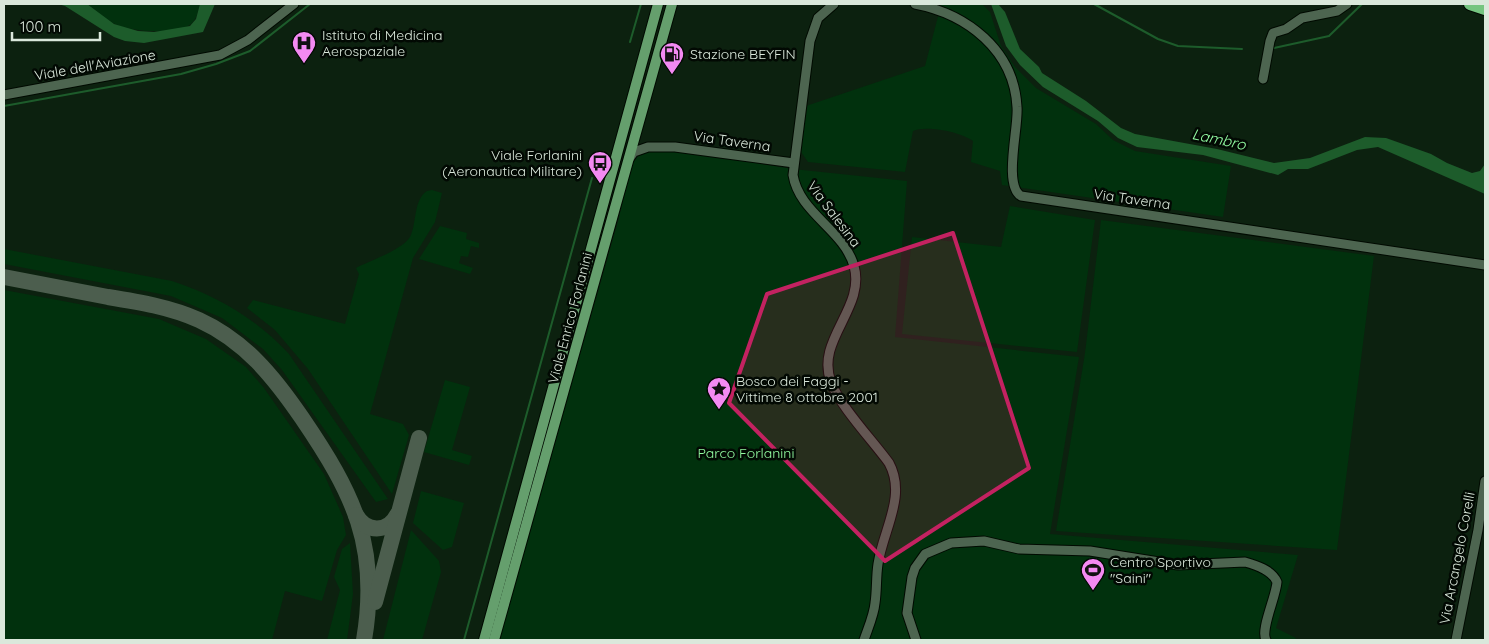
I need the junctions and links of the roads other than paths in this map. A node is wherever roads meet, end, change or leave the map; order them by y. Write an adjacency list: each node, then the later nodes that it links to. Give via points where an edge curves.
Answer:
1 (294, 4): 10 (street, Viale dell'Aviazione, via 248,40 220,55)
2 (658, 4): 17 (main road, Viale Enrico Forlanini)
3 (672, 4): 11 (main road, Viale Enrico Forlanini)
4 (834, 4): 14 (street, via 818,18 811,36)
5 (915, 4): 15 (street, Via Taverna, via 947,12 967,22 986,39 1007,70 1017,106 1012,168 1018,195)
6 (1347, 4): 9 (street, via 1337,12 1302,18 1273,33)
7 (1470, 4): 8 (highway)
8 (1485, 9)
9 (1263, 78)
10 (4, 95)
11 (639, 119): 12 (street, via 637,138); 13 (main road, Viale Enrico Forlanini)
12 (648, 147): 13 (street, via 634,152); 14 (street, Via Taverna, via 687,148)
13 (628, 159): 18 (main road, Viale Enrico Forlanini)
14 (794, 163): 19 (street, Via Salesina, via 793,176 798,190 842,242 855,266 855,295 828,356 831,382 842,402 888,463 895,483 894,507 878,564 875,605)
15 (1485, 265)
16 (1485, 482): 22 (street, Via Arcangelo Corelli)
17 (484, 640)
18 (494, 640)
19 (864, 640)
20 (916, 640): 21 (street, via 907,613 916,568 926,554 951,543 976,541 1019,550 1090,551 1178,565 1252,564 1270,573 1277,582 1263,630)
21 (1266, 640)
22 (1456, 640)

